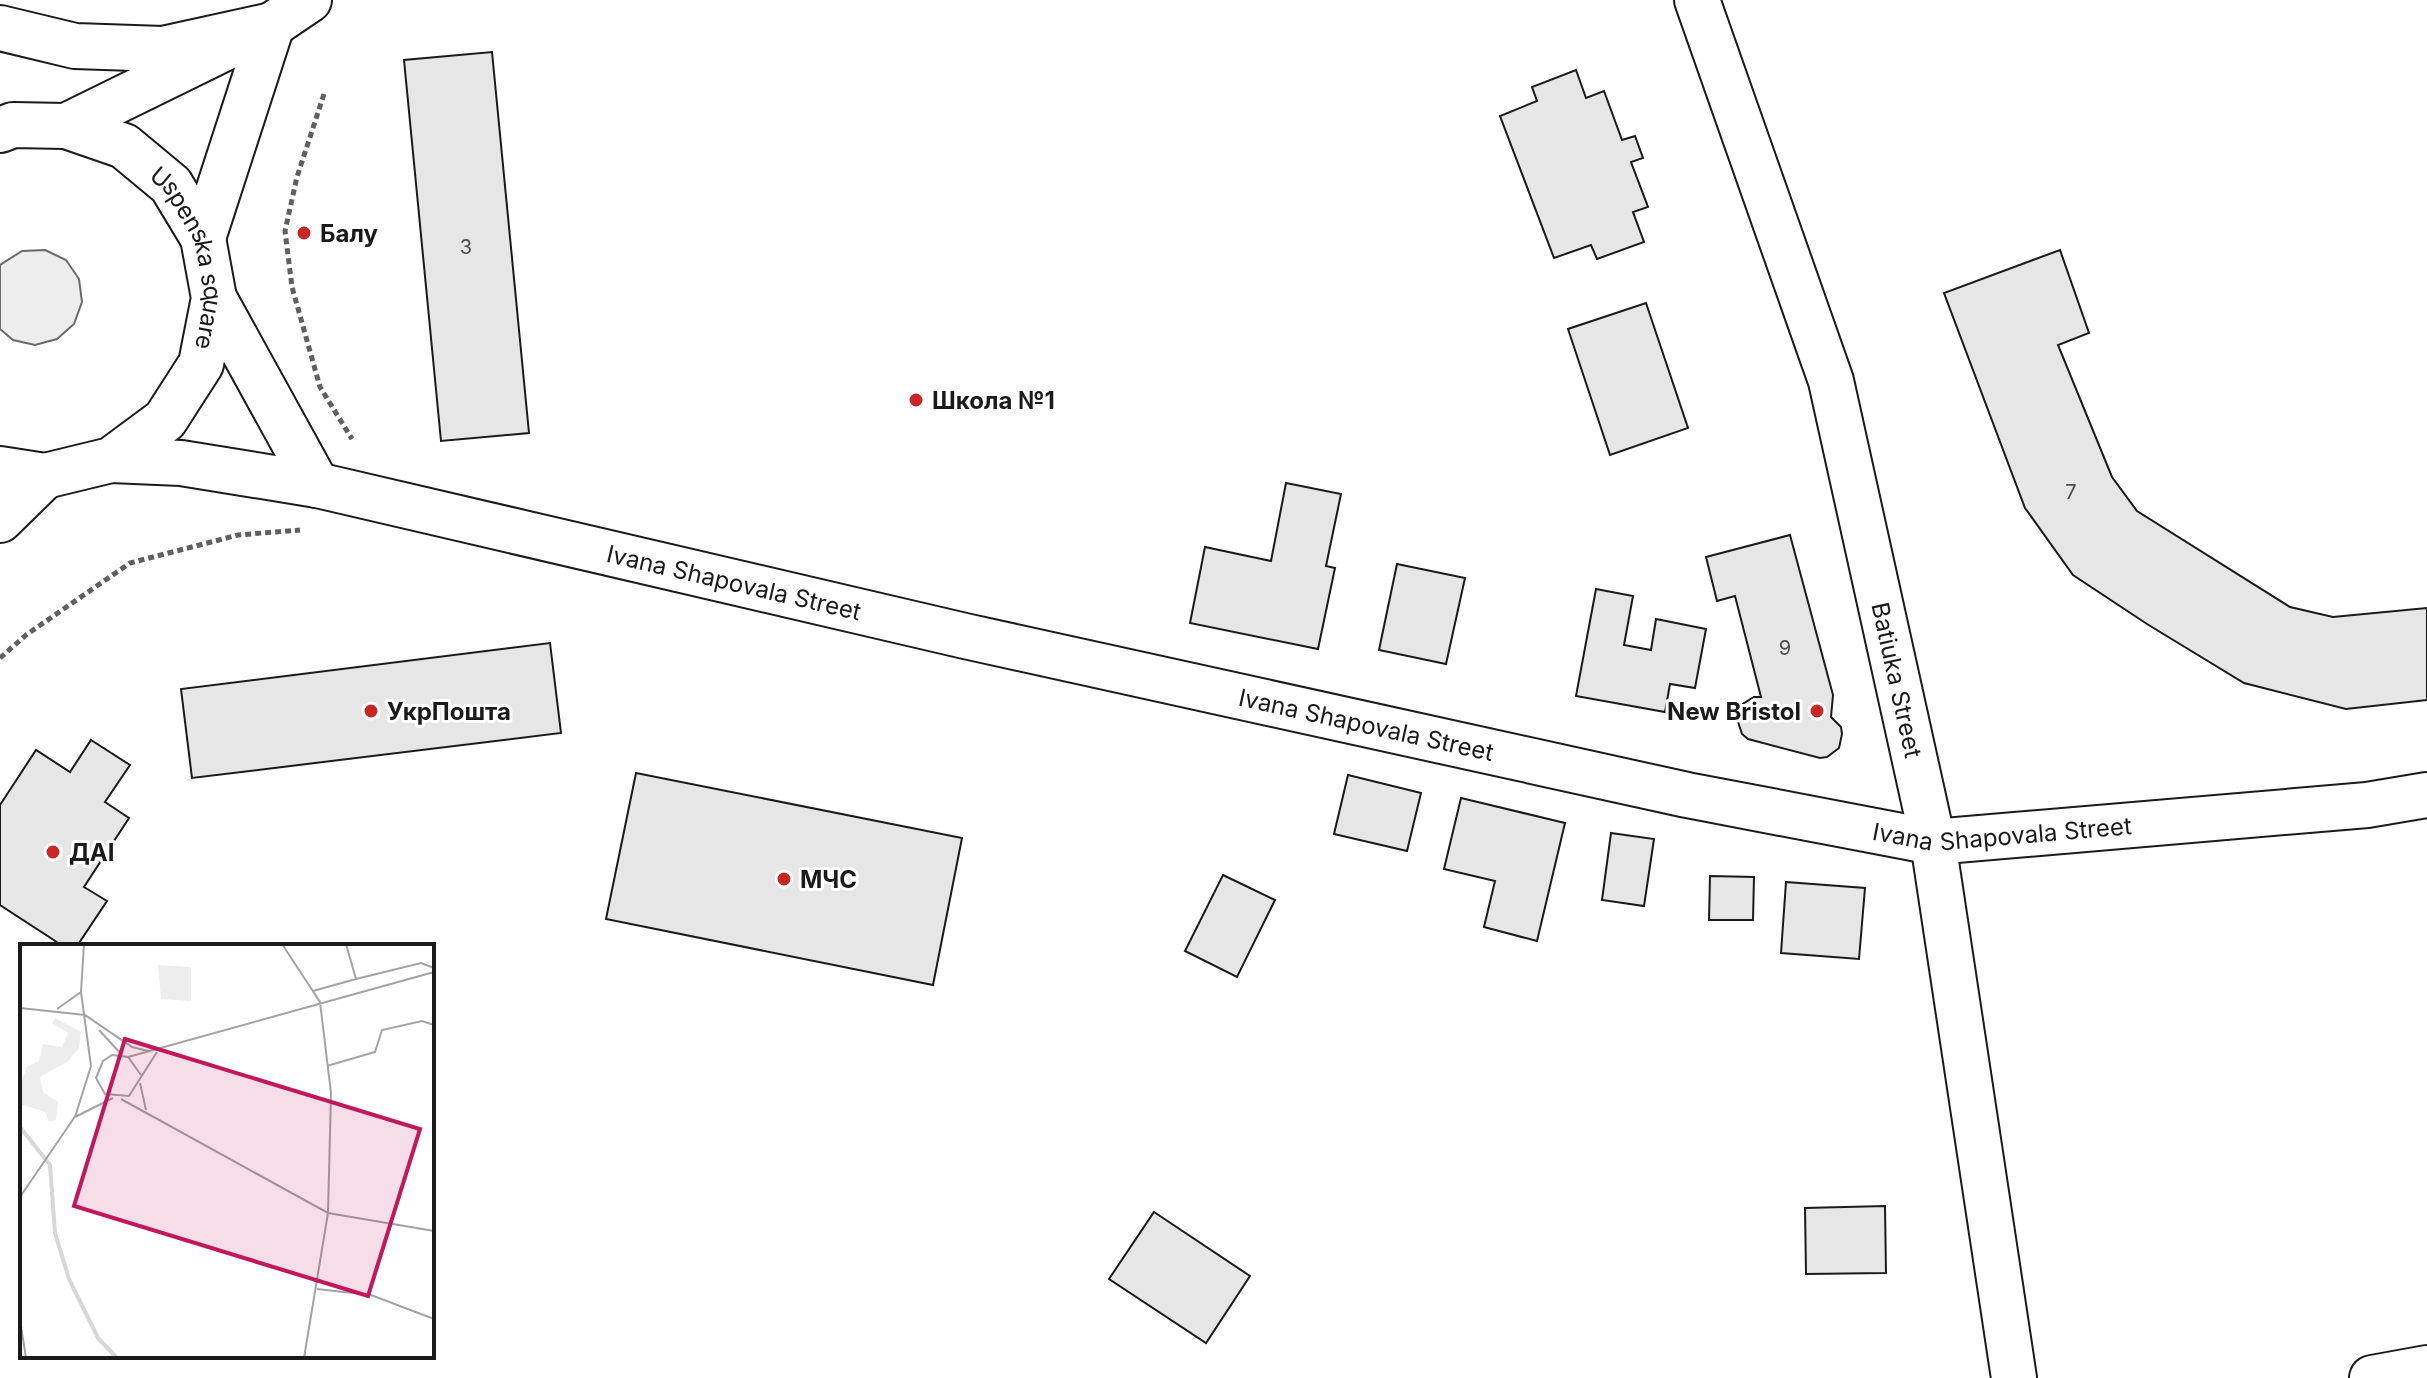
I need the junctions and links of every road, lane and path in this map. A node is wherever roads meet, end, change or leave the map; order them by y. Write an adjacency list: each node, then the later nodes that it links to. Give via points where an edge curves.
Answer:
1 (309, 0): 3 (street)
2 (1697, 0): 19 (street, Batiuka Street, via 1831,381)
3 (272, 25): 4 (street, via 163,49 75,46); 7 (street); 8 (street)
4 (0, 28)
5 (324, 94): 10 (path, via 285,231 292,287 320,387)
6 (4, 124): 7 (street, Uspenska square)
7 (66, 126): 8 (street, Uspenska square, via 124,146 171,185)
8 (203, 238): 9 (street, Uspenska square)
9 (214, 298): 11 (street, Uspenska square, via 201,364 165,420); 14 (street)
10 (352, 439)
11 (111, 460): 13 (street, Uspenska square); 14 (street, Ivana Shapovala Street, via 181,463)
12 (0, 469): 13 (street, Uspenska square)
13 (45, 476): 15 (street)
14 (317, 485): 19 (street, Ivana Shapovala Street, via 965,636 1641,785)
15 (0, 520)
16 (310, 529): 17 (path, via 238,535 130,563)
17 (0, 658)
18 (2427, 795): 19 (street, Ivana Shapovala Street, via 2367,805)
19 (1933, 842): 21 (street, Batiuka Street)
20 (2427, 1368): 22 (street)
21 (2014, 1378)
22 (2372, 1378)

